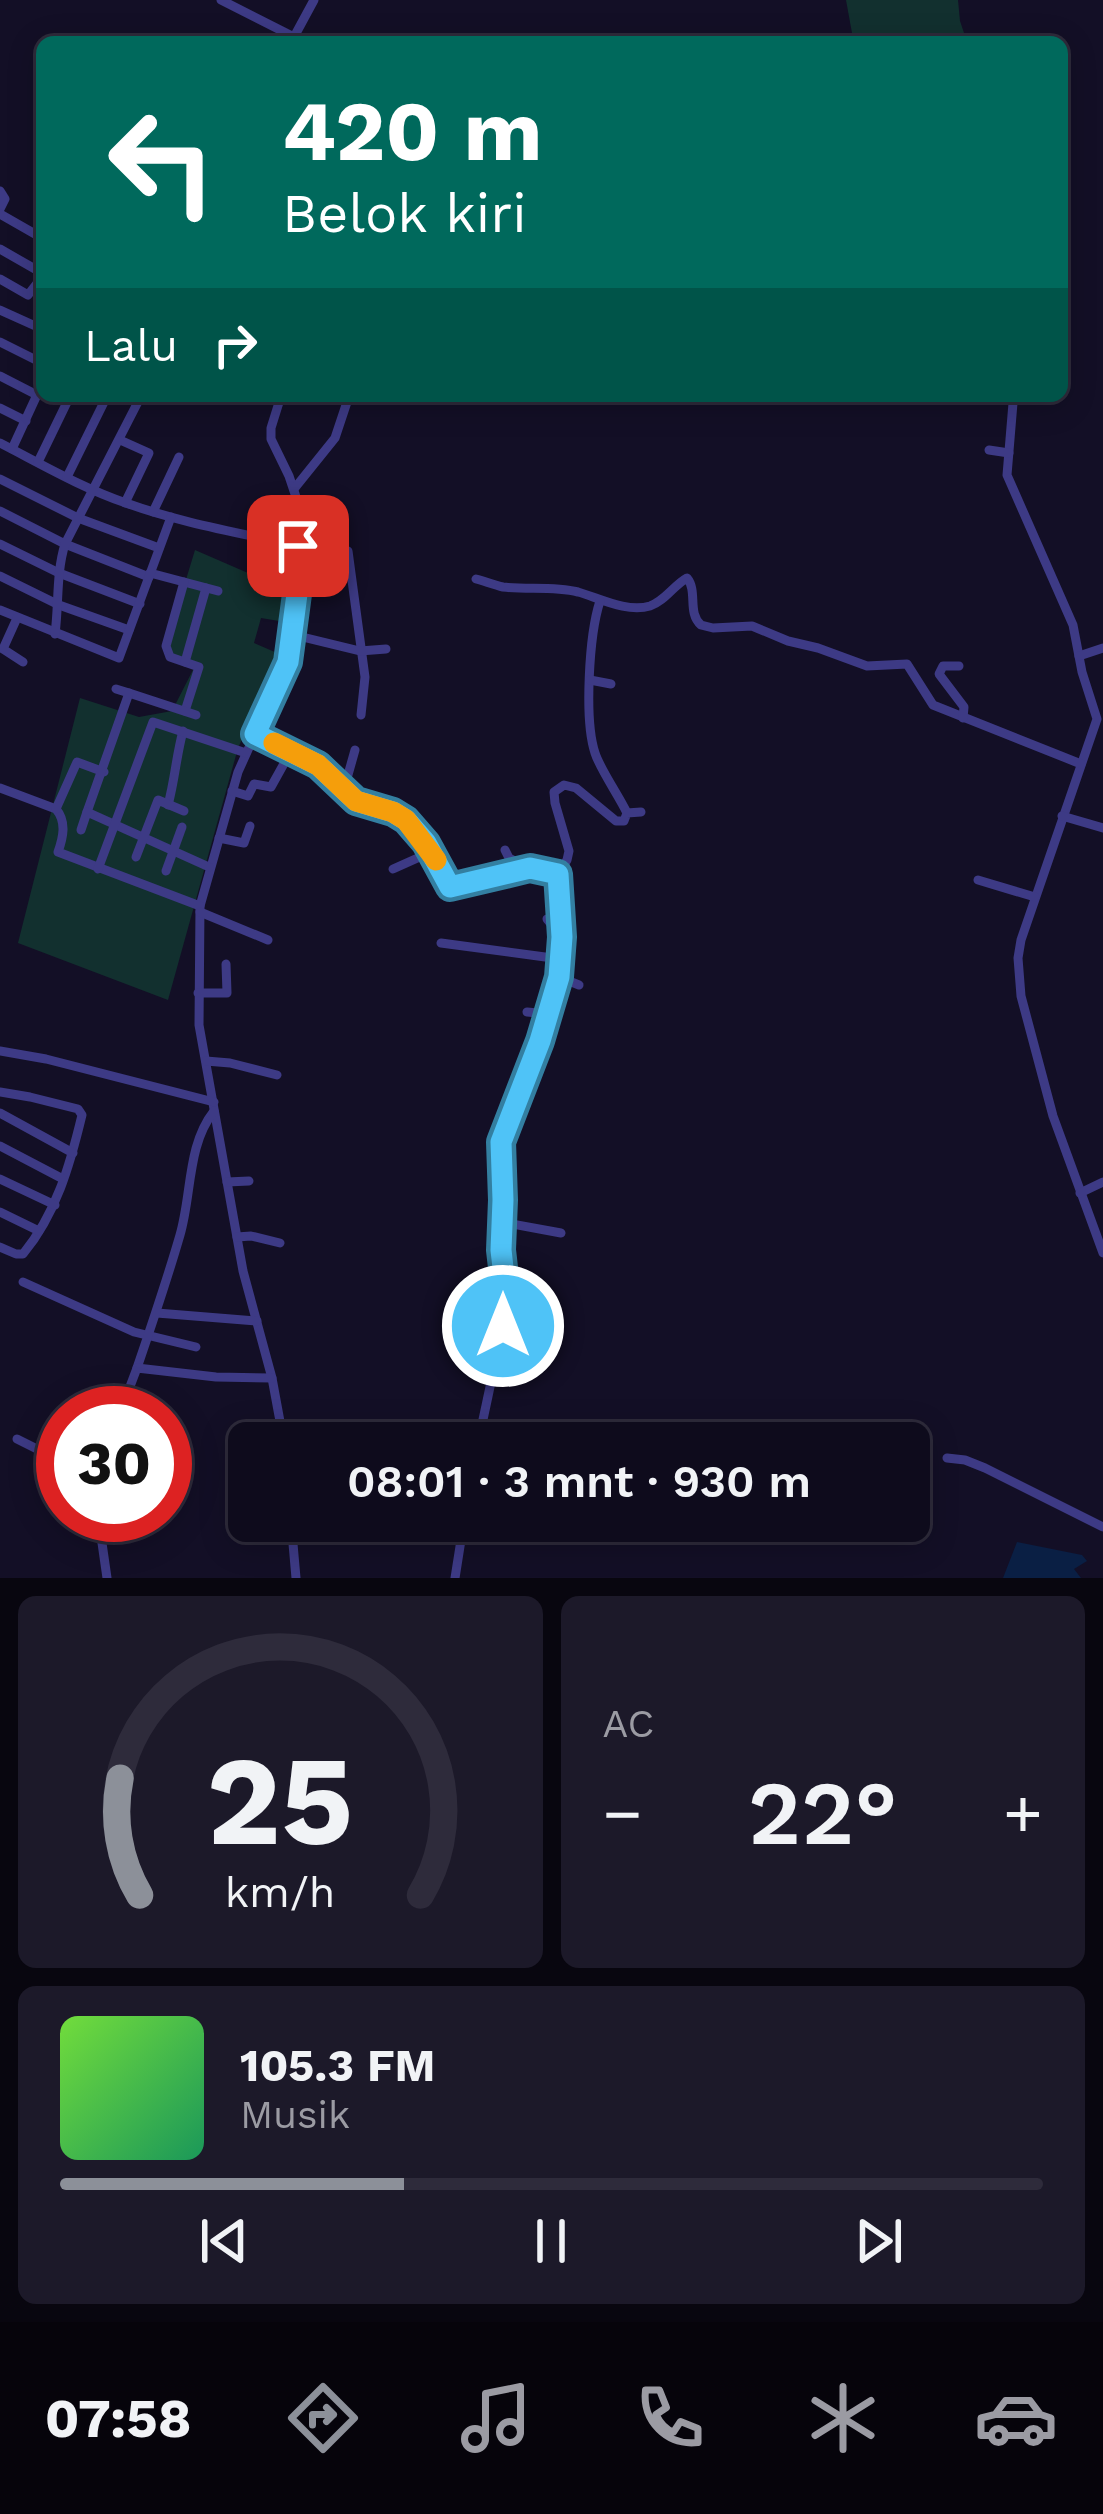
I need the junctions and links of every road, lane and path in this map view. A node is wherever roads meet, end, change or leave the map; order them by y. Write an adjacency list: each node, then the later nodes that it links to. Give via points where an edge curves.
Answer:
1 (221, 0): 3 (street)
2 (314, 0): 4 (street)
3 (287, 36)
4 (295, 36)
5 (0, 191): 6 (street)
6 (0, 212): 7 (street)
7 (36, 234)
8 (0, 249): 9 (street)
9 (36, 271)
10 (0, 279): 11 (street, via 29,295)
11 (36, 284)
12 (0, 310): 13 (street)
13 (36, 326)
14 (0, 342): 15 (street)
15 (36, 360)
16 (0, 376): 17 (street)
17 (36, 388)
18 (36, 398): 26 (street)
19 (67, 402): 33 (street)
20 (103, 402): 35 (street)
21 (138, 402): 27 (street)
22 (278, 402): 38 (street, via 271,439)
23 (347, 402): 38 (street, via 334,438)
24 (1012, 402): 31 (street)
25 (0, 408): 26 (street)
26 (26, 421): 29 (street)
27 (120, 440): 39 (street); 41 (street, via 149,454)
28 (0, 443): 29 (street)
29 (12, 449): 33 (street)
30 (989, 449): 31 (street)
31 (1009, 453): 34 (street)
32 (179, 457): 44 (street)
33 (38, 462): 35 (street)
34 (1007, 475): 36 (street); 40 (street)
35 (68, 476): 39 (street)
36 (994, 476)
37 (0, 479): 46 (street)
38 (294, 489): 50 (street)
39 (94, 490): 41 (street); 46 (street)
40 (1018, 499): 42 (street); 49 (street)
41 (125, 503): 44 (street)
42 (1004, 503)
43 (0, 511): 48 (street)
44 (153, 512): 45 (street)
45 (171, 517): 50 (street); 51 (street)
46 (78, 518): 48 (street); 51 (street)
47 (0, 544): 54 (street)
48 (65, 544): 54 (street); 55 (street)
49 (1039, 544): 52 (street); 70 (street)
50 (298, 546): 66 (street)
51 (159, 548): 55 (street)
52 (1024, 548)
53 (348, 551): 69 (street)
54 (59, 573): 60 (street); 61 (street)
55 (149, 575): 58 (street); 60 (street)
56 (0, 576): 61 (street)
57 (476, 578): 59 (street)
58 (184, 582): 72 (street, via 166,646); 72 (street, via 212,589)
59 (600, 601): 74 (street); 80 (street, via 650,606 687,578 701,626 752,626 867,666 907,664 933,705)
60 (140, 604): 64 (street)
61 (59, 605): 64 (street); 65 (street)
62 (0, 610): 63 (street)
63 (17, 618): 65 (street); 71 (street, via 3,649)
64 (130, 630): 65 (street, via 117,659)
65 (55, 634)
66 (290, 634): 69 (street); 82 (street, via 288,662)
67 (1103, 648): 70 (street)
68 (386, 650): 69 (street)
69 (360, 651): 79 (street)
70 (1079, 656): 86 (street, via 1097,719)
71 (22, 662)
72 (184, 662): 78 (street, via 199,667)
73 (959, 665): 80 (street, via 939,674 964,707)
74 (590, 680): 75 (street); 96 (street, via 595,754)
75 (611, 684)
76 (116, 689): 77 (street)
77 (129, 693): 78 (street); 87 (street)
78 (188, 712): 81 (street)
79 (361, 715)
80 (963, 718): 86 (street)
81 (181, 730): 85 (street); 91 (street); 98 (street, via 153,722)
82 (255, 734): 84 (street); 85 (street)
83 (355, 750): 89 (street)
84 (291, 751): 89 (street); 90 (street, via 272,787 254,784 248,796)
85 (246, 753): 90 (street)
86 (1081, 764): 97 (street)
87 (104, 772): 92 (street, via 77,762); 93 (street)
88 (0, 788): 92 (street)
89 (344, 789): 106 (street, via 406,820)
90 (232, 791): 105 (street)
91 (168, 805): 94 (street); 103 (street, via 158,800)
92 (56, 809): 113 (street, via 63,828 58,852)
93 (87, 812): 98 (street); 102 (street)
94 (184, 812)
95 (641, 812): 96 (street)
96 (626, 813): 116 (street, via 616,821 576,788 558,788 553,796 569,851)
97 (1062, 816): 101 (street); 119 (street)
98 (116, 823): 103 (street); 113 (street)
99 (250, 826): 105 (street, via 244,843)
100 (182, 827): 107 (street)
101 (1103, 828)
102 (81, 830)
103 (145, 836): 107 (street); 109 (street)
104 (442, 837): 106 (street)
105 (218, 838): 111 (street)
106 (429, 848): 114 (street); 117 (street, via 450,887)
107 (173, 850): 111 (street); 115 (street)
108 (505, 850): 112 (street)
109 (136, 857)
110 (490, 862): 117 (street)
111 (209, 867): 120 (street)
112 (530, 868): 116 (street); 117 (street)
113 (98, 869): 120 (street)
114 (393, 869)
115 (166, 871)
116 (558, 874): 122 (street)
117 (493, 876)
118 (978, 880): 119 (street)
119 (1035, 896): 145 (street, via 1018,977)
120 (200, 909): 123 (street); 129 (street)
121 (547, 920): 122 (street)
122 (562, 937): 125 (street)
123 (268, 940)
124 (441, 943): 125 (street)
125 (560, 959): 127 (street)
126 (226, 964): 129 (street, via 227,993)
127 (559, 977): 128 (street); 131 (street)
128 (579, 985)
129 (198, 993): 133 (street)
130 (527, 1012): 131 (street)
131 (549, 1014): 148 (street, via 503,1132)
132 (0, 1051): 136 (street)
133 (206, 1061): 134 (street); 136 (street)
134 (278, 1075)
135 (0, 1092): 139 (street, via 78,1109)
136 (214, 1106): 143 (street); 156 (street, via 197,1139 188,1206)
137 (0, 1112): 139 (street)
138 (0, 1146): 141 (street)
139 (73, 1153): 141 (street)
140 (0, 1179): 146 (street)
141 (63, 1179): 146 (street)
142 (249, 1181): 143 (street)
143 (227, 1182): 151 (street)
144 (1103, 1182): 145 (street)
145 (1080, 1192): 154 (street)
146 (55, 1205): 149 (street)
147 (0, 1212): 149 (street)
148 (501, 1222): 150 (street); 164 (street, via 506,1294)
149 (38, 1231): 153 (street, via 23,1254)
150 (561, 1233)
151 (236, 1238): 152 (street); 157 (street)
152 (280, 1243)
153 (0, 1247)
154 (1103, 1253)
155 (23, 1282): 158 (street)
156 (157, 1312): 157 (street); 158 (street)
157 (257, 1322): 161 (street)
158 (148, 1336): 159 (street); 160 (street)
159 (196, 1347)
160 (137, 1368): 161 (street); 162 (street)
161 (272, 1378): 163 (street)
162 (130, 1386)
163 (280, 1422)
164 (482, 1422)
165 (16, 1439): 166 (street)
166 (36, 1449)
167 (947, 1458): 168 (street, via 985,1468)
168 (1103, 1527)
169 (102, 1542): 172 (street)
170 (293, 1542): 173 (street)
171 (460, 1542): 174 (street)
172 (107, 1578)
173 (296, 1578)
174 (454, 1578)

